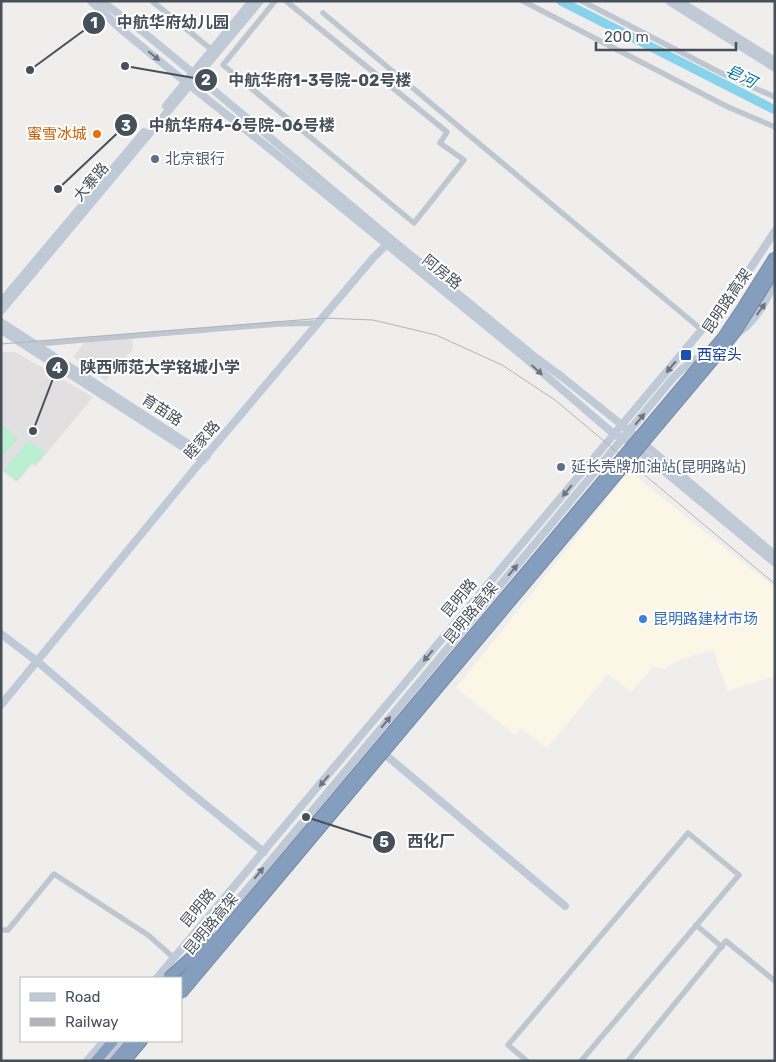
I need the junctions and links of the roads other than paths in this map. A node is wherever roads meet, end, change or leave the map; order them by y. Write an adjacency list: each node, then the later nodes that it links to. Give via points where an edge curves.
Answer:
1 (91, 1): 17 (main road, 阿房路, one-way to 17)
2 (152, 1): 13 (street)
3 (252, 1): 13 (main road, 大寨路)
4 (260, 1): 16 (main road, 大寨路)
5 (275, 1): 6 (street, via 223,64 414,223 464,160 440,143 447,132)
6 (286, 1)
7 (523, 1): 21 (street, via 728,107)
8 (582, 1): 18 (street, via 723,74)
9 (669, 1): 15 (main road)
10 (679, 1): 14 (main road)
11 (102, 2): 16 (main road, 阿房路)
12 (323, 13): 33 (street)
13 (212, 50): 16 (main road, 大寨路)
14 (775, 62)
15 (775, 68)
16 (195, 75): 17 (main road, 大寨路); 19 (main road, 阿房路)
17 (188, 84): 20 (main road, 阿房路); 28 (main road, 大寨路); 29 (main road, 大寨路)
18 (775, 97)
19 (235, 108): 20 (main road); 23 (main road, 阿房路)
20 (228, 117): 23 (main road, 阿房路)
21 (775, 127)
22 (775, 231): 33 (main road, 昆明路, via 740,284)
23 (389, 242): 31 (main road, 睦家路); 36 (main road, 阿房路); 37 (main road, 阿房路, one-way to 37)
24 (775, 256): 51 (highway, 昆明路高架, bridge, via 723,337)
25 (775, 270): 61 (highway, 昆明路高架, bridge, via 715,358)
26 (775, 276): 35 (main road, 昆明路)
27 (775, 282): 35 (main road, one-way to 27, via 741,331 767,300)
28 (1, 302)
29 (1, 311)
30 (1, 322): 34 (main road, 育苗路)
31 (320, 323): 34 (street); 41 (main road, 睦家路)
32 (1, 330): 41 (main road, 育苗路)
33 (702, 330): 38 (main road, 昆明路, one-way to 38)
34 (35, 344): 41 (main road, 育苗路)
35 (711, 348): 40 (main road, 昆明路, one-way to 35, via 677,374)
36 (589, 398): 37 (main road); 38 (main road, 阿房路)
37 (582, 407): 39 (main road, 阿房路)
38 (622, 425): 39 (main road, 昆明路); 40 (main road, 阿房路)
39 (614, 435): 40 (main road, 阿房路); 47 (main road, 昆明路, one-way to 47)
40 (626, 435): 42 (main road, 阿房路); 43 (main road, 阿房路); 48 (main road, 昆明路, one-way to 40)
41 (205, 458): 45 (main road, 睦家路)
42 (775, 555)
43 (775, 563)
44 (1, 634): 45 (main road)
45 (38, 662): 46 (main road, 睦家路); 49 (main road)
46 (1, 705)
47 (362, 735): 48 (main road); 49 (main road, 昆明路, one-way to 49)
48 (370, 742): 50 (main road); 58 (main road, 昆明路, one-way to 48)
49 (264, 852): 55 (main road, 昆明路)
50 (565, 906)
51 (237, 916): 57 (highway, bridge); 59 (highway, 昆明路高架, bridge)
52 (696, 925): 54 (street); 68 (street, via 739,875 688,833 508,1045); 75 (street)
53 (1, 930): 55 (street, via 8,930 54,874 148,935)
54 (722, 947): 60 (street, via 726,941); 76 (street)
55 (174, 958): 56 (main road, 昆明路)
56 (158, 977)
57 (169, 977)
58 (174, 977)
59 (182, 981)
60 (775, 981)
61 (182, 993)
62 (103, 1042): 69 (main road)
63 (112, 1042): 70 (highway)
64 (119, 1042): 71 (main road)
65 (131, 1042): 72 (highway)
66 (141, 1042): 73 (highway)
67 (147, 1042): 74 (highway)
68 (523, 1060)
69 (87, 1061)
70 (96, 1061)
71 (103, 1061)
72 (115, 1061)
73 (125, 1061)
74 (133, 1061)
75 (581, 1061)
76 (628, 1061)

